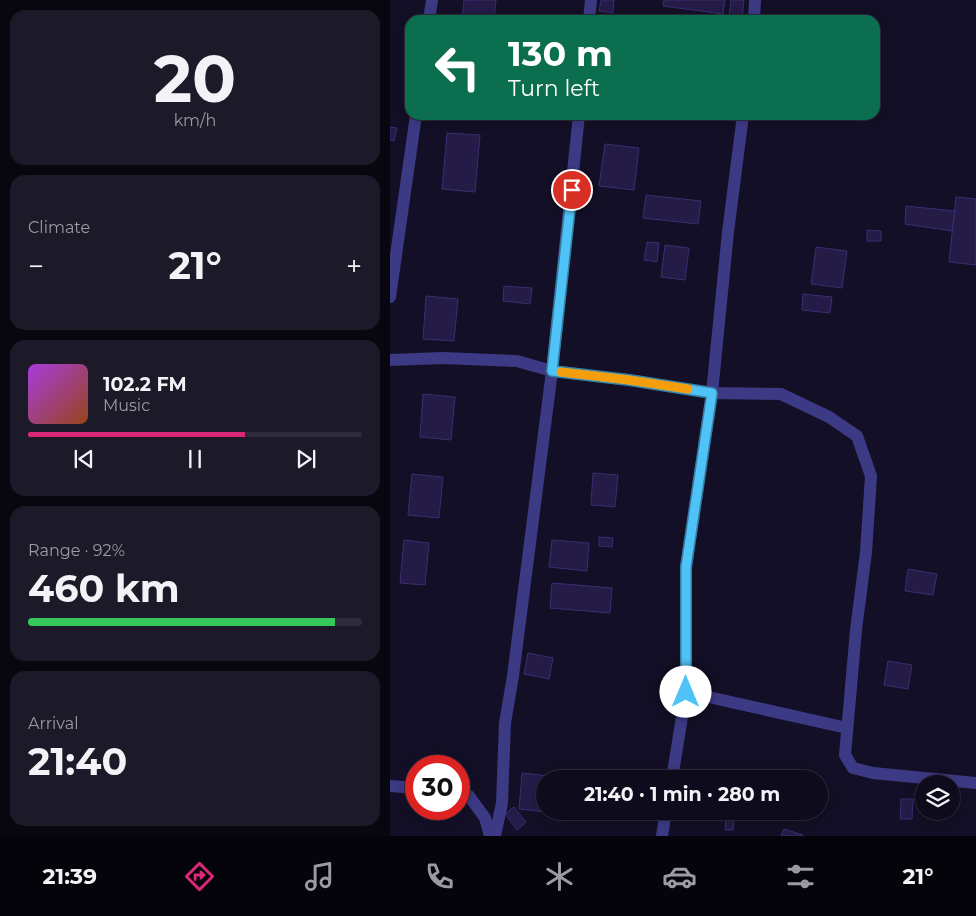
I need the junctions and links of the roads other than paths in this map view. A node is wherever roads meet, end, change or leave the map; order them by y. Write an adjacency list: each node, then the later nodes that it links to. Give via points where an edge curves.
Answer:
1 (432, 0): 4 (street)
2 (591, 0): 5 (street)
3 (755, 0): 6 (street)
4 (430, 15)
5 (590, 15)
6 (754, 15)
7 (415, 120): 10 (street)
8 (578, 120): 12 (street)
9 (742, 120): 13 (street)
10 (390, 297)
11 (390, 360): 12 (street, via 517,361)
12 (552, 371): 13 (street); 23 (street, via 505,724 502,803)
13 (712, 393): 14 (street, via 686,567); 15 (street, via 781,394 830,417 858,436 871,476)
14 (686, 692): 15 (street); 16 (street)
15 (847, 728): 17 (street, via 846,755 853,768 872,773)
16 (673, 770)
17 (976, 783)
18 (390, 786): 19 (street)
19 (405, 787)
20 (470, 797): 22 (street, via 485,818)
21 (665, 820): 24 (street)
22 (490, 836)
23 (495, 836)
24 (662, 836)

